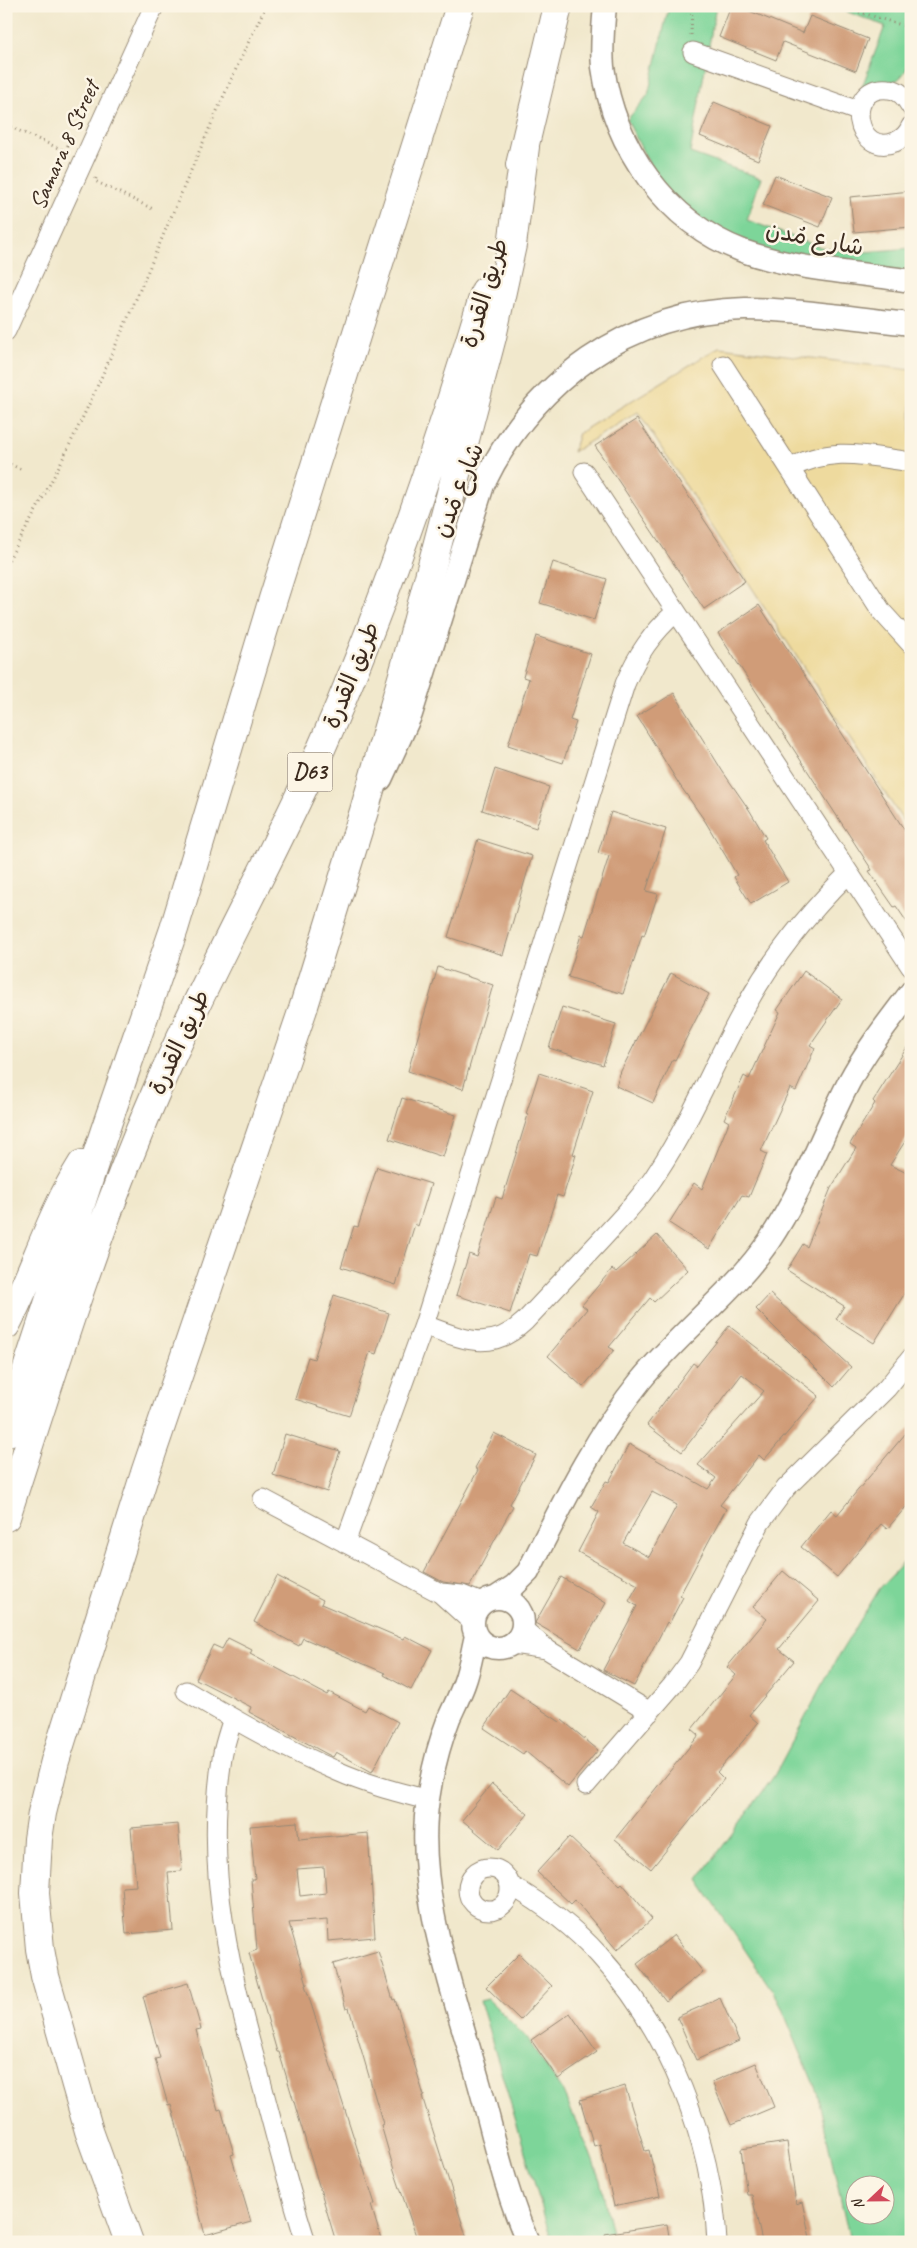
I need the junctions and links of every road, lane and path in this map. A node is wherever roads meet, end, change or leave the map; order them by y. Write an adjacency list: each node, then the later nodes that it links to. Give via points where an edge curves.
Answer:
1 (154, 6): 14 (street, Samara 8 Street)
2 (266, 6): 28 (path, via 77,432)
3 (460, 6): 35 (main road, طريق القدرة, via 273,599 174,929)
4 (558, 6): 16 (main road, طريق القدرة / D63)
5 (605, 6): 19 (street, شارع مُدن, via 603,66 610,99 623,135 644,173 671,206 705,232 743,251 784,262)
6 (692, 6): 9 (path, via 690,32)
7 (840, 6): 8 (path)
8 (911, 28)
9 (694, 52): 12 (street)
10 (904, 87): 11 (street); 12 (street, via 878,90 865,98)
11 (911, 107)
12 (858, 111): 15 (street, via 858,122 863,132 881,144 902,139)
13 (6, 124): 14 (path, via 65,151 82,119)
14 (100, 126): 17 (street, Samara 8 Street)
15 (911, 126)
16 (525, 147): 31 (main road, via 503,291 411,646); 41 (main road, طريق القدرة / D63, via 467,352 371,627 316,759 187,1023 123,1170 67,1327)
17 (83, 163): 18 (path, via 98,171 95,181); 21 (street, Samara 8 Street)
18 (155, 210)
19 (911, 281)
20 (911, 324): 31 (street, شارع مُدن, via 768,310 697,314 629,336 588,359 551,388 510,436 483,485 411,714 390,764)
21 (6, 332)
22 (723, 365): 25 (street)
23 (6, 462): 26 (path)
24 (911, 462): 25 (street, via 835,453 812,458)
25 (790, 469): 30 (street, via 882,612)
26 (22, 470)
27 (584, 472): 29 (street)
28 (6, 564)
29 (676, 612): 32 (street); 37 (street, via 645,644 625,684)
30 (911, 644)
31 (364, 810): 50 (main road, via 303,1010 146,1470 42,1812 35,1893 45,1976 89,2131)
32 (849, 873): 33 (street); 37 (street, via 817,904 767,970 658,1172 633,1206 526,1321 513,1333 479,1342)
33 (911, 967)
34 (911, 992): 43 (street, via 882,1029 850,1080 769,1240 744,1274 681,1335 616,1412 572,1485 528,1572 514,1586)
35 (105, 1130): 36 (main road, via 58,1205); 39 (main road, طريق القدرة)
36 (6, 1325)
37 (424, 1325): 42 (street)
38 (911, 1358): 45 (street, via 887,1388 786,1488 760,1523 689,1663)
39 (6, 1433)
40 (263, 1499): 42 (street)
41 (6, 1517)
42 (345, 1542): 43 (street, via 440,1593 462,1595)
43 (498, 1624): 45 (street, via 548,1650); 48 (street, via 464,1683 445,1730)
44 (186, 1691): 46 (street)
45 (650, 1712): 47 (street)
46 (232, 1718): 48 (street, via 338,1771); 51 (street, via 222,1757 215,1814 216,1870 222,1925 235,1987)
47 (586, 1785)
48 (428, 1800): 52 (street, via 428,1872 442,1949 519,2223)
49 (510, 1885): 53 (street, via 542,1904 572,1928 599,1954 645,2014 667,2055 696,2130 710,2182)
50 (129, 2242)
51 (306, 2242)
52 (528, 2242)
53 (718, 2242)

